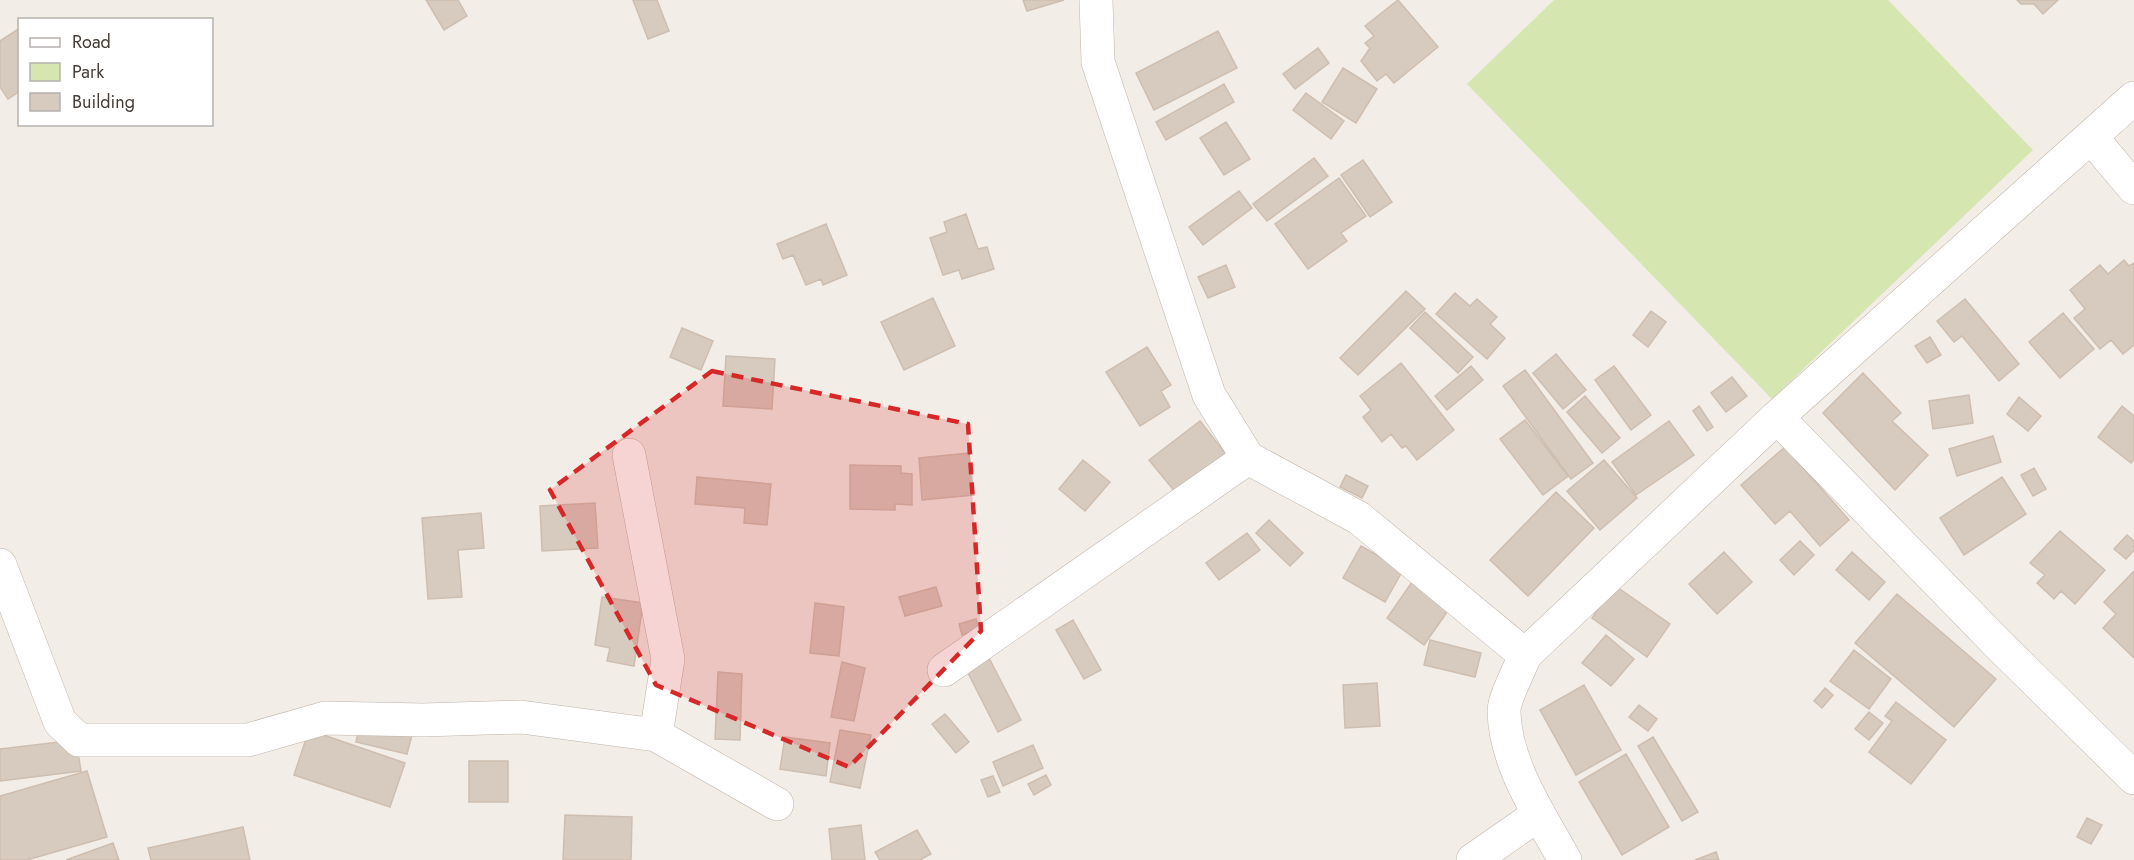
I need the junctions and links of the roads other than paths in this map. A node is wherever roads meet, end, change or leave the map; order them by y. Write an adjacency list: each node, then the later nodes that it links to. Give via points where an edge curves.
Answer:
1 (1096, 0): 7 (street, via 1098,62 1105,84 1209,395)
2 (2134, 98): 3 (street)
3 (2091, 137): 4 (street); 5 (street)
4 (2134, 188)
5 (1777, 417): 9 (street); 12 (street)
6 (629, 455): 11 (street, via 668,659)
7 (1248, 458): 9 (street, via 1359,518); 10 (street)
8 (0, 565): 11 (street, via 60,722 79,740 248,740 325,718 520,717)
9 (1525, 655): 14 (street, via 1504,709 1511,755)
10 (944, 670)
11 (656, 735): 13 (street)
12 (2134, 778)
13 (777, 804)
14 (1539, 814): 15 (street); 16 (street)
15 (1473, 860)
16 (1565, 860)

